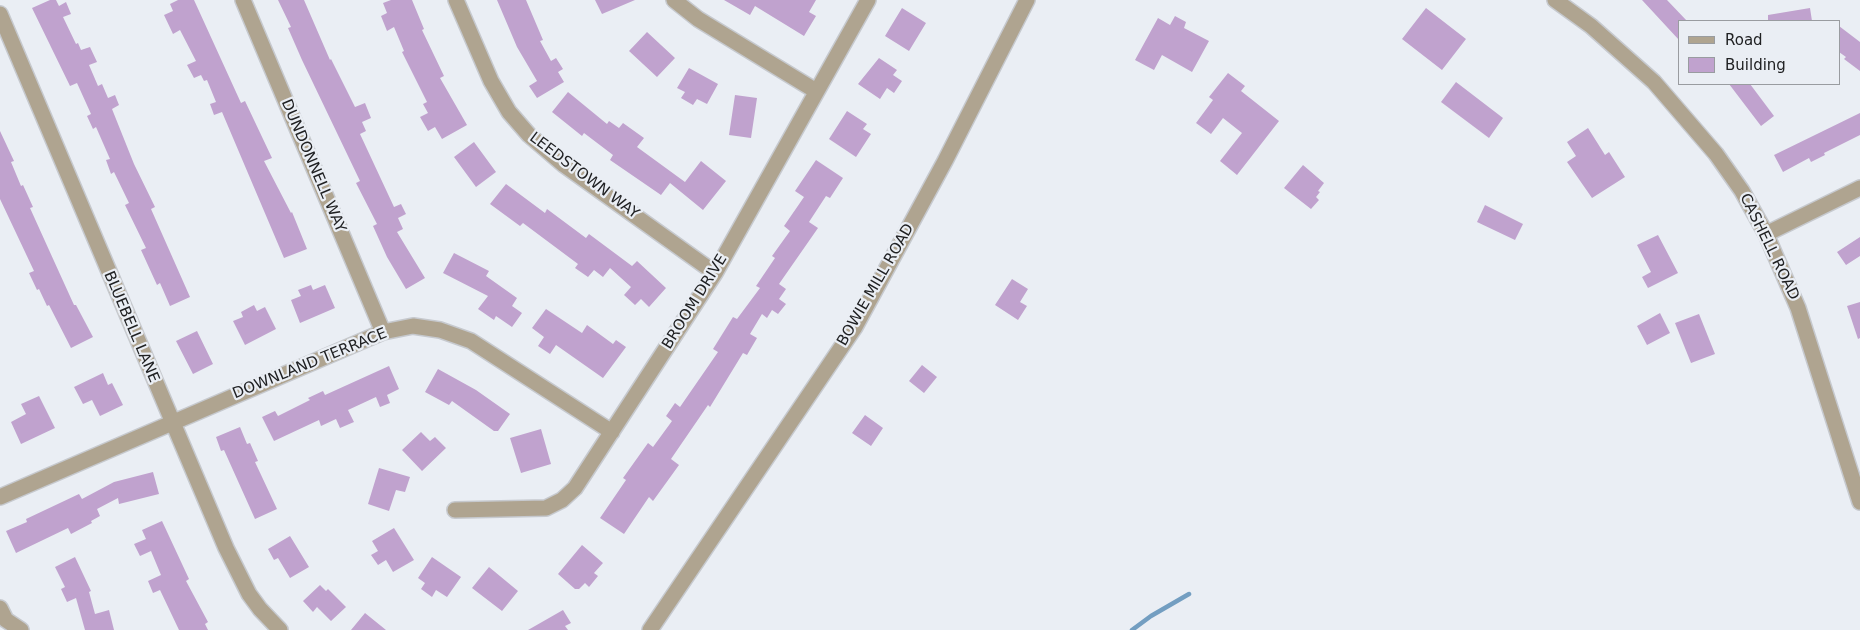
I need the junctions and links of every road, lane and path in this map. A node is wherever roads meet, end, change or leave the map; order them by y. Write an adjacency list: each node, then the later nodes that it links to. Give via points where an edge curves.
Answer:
1 (243, 0): 12 (street, DUNDONNELL WAY)
2 (456, 0): 11 (street, LEEDSTOWN WAY, via 491,81 509,112 528,135 564,165)
3 (674, 0): 8 (street, via 698,19)
4 (868, 0): 8 (street, BROOM DRIVE)
5 (1027, 0): 21 (street, BOWIE MILL ROAD, via 855,327)
6 (1554, 0): 10 (street, CASHELL ROAD, via 1591,26 1654,82 1716,154)
7 (0, 14): 13 (street, BLUEBELL LANE)
8 (816, 91): 11 (street, BROOM DRIVE)
9 (1860, 188): 10 (street)
10 (1766, 234): 16 (street, CASHELL ROAD, via 1798,308)
11 (715, 272): 14 (street, BROOM DRIVE)
12 (383, 332): 13 (street, DOWNLAND TERRACE); 14 (street, DOWNLAND TERRACE, via 413,326 471,341)
13 (171, 422): 15 (street, DOWNLAND TERRACE); 20 (street, BLUEBELL LANE, via 249,594)
14 (612, 432): 17 (street, BROOM DRIVE, via 575,488 555,505 532,510)
15 (0, 497)
16 (1860, 502)
17 (455, 510)
18 (0, 608): 19 (street, via 6,620)
19 (20, 630)
20 (280, 630)
21 (650, 630)

